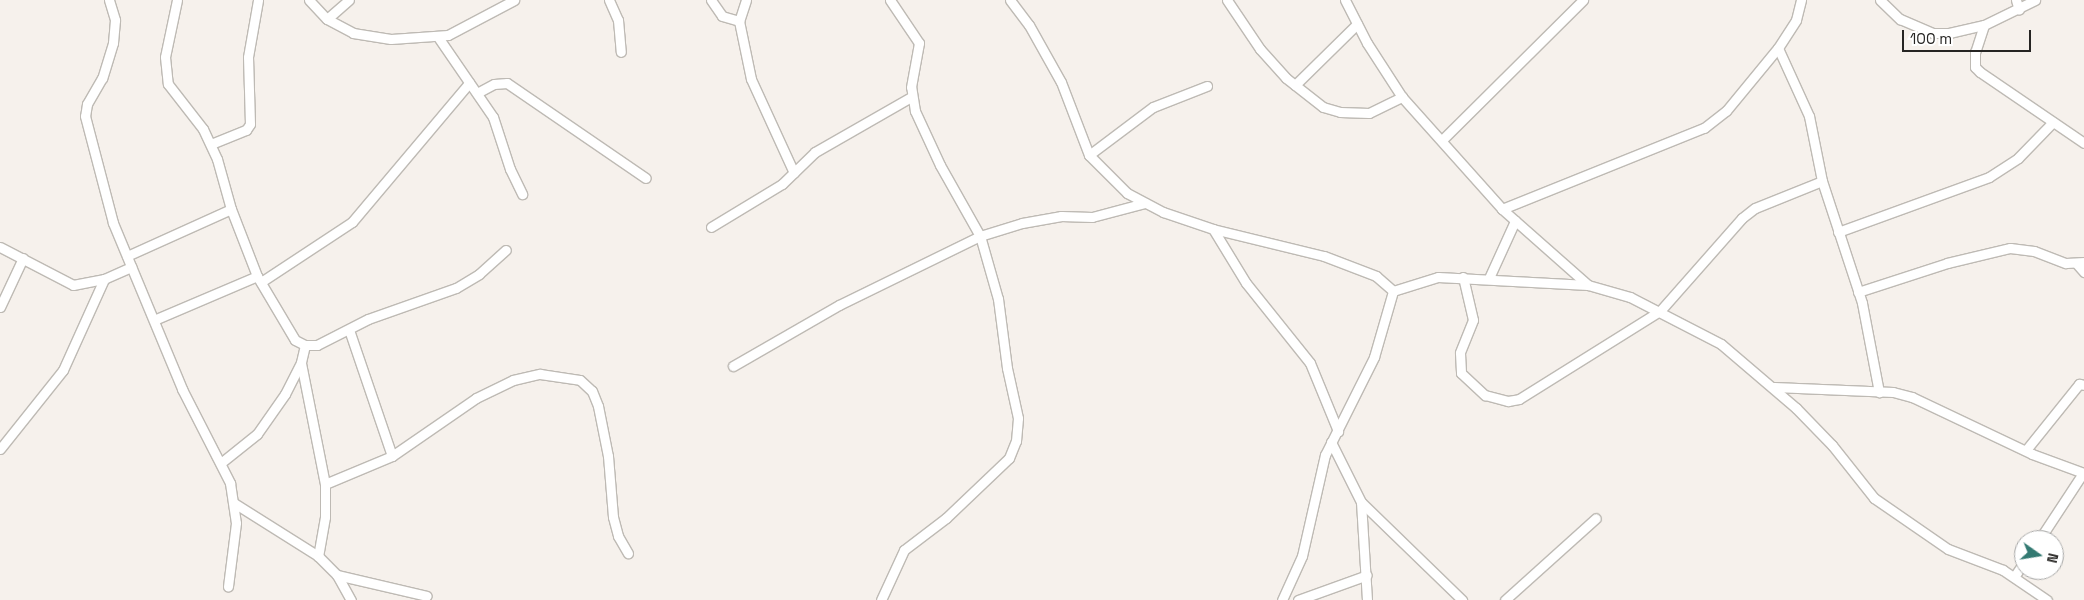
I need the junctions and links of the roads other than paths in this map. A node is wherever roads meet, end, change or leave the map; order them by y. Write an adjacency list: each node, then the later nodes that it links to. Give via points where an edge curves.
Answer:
1 (109, 0): 52 (street, via 115,20 113,43 85,116 113,223)
2 (177, 0): 36 (street, via 170,25 165,72 173,93 204,129)
3 (258, 0): 36 (street, via 248,57 250,124 246,130)
4 (309, 0): 20 (street)
5 (349, 0): 20 (street)
6 (514, 0): 24 (street, via 465,28)
7 (609, 0): 26 (street, via 618,20)
8 (711, 0): 21 (street, via 722,16)
9 (746, 0): 21 (street)
10 (890, 0): 31 (street, via 919,43)
11 (1013, 0): 37 (street, via 1061,82)
12 (1226, 0): 28 (street, via 1260,49)
13 (1345, 0): 22 (street)
14 (1583, 0): 34 (street)
15 (1802, 0): 25 (street, via 1796,20)
16 (1880, 0): 23 (street, via 1900,19 1934,34)
17 (2016, 0): 19 (street)
18 (2035, 0): 19 (street)
19 (2019, 10): 23 (street)
20 (328, 18): 24 (street, via 363,37)
21 (739, 21): 38 (street, via 751,79)
22 (1357, 24): 28 (street); 32 (street)
23 (1984, 25): 33 (street, via 1975,52 1976,67)
24 (438, 38): 27 (street)
25 (1778, 48): 40 (street, via 1809,116); 44 (street, via 1726,111 1704,128)
26 (621, 52)
27 (469, 83): 30 (street); 60 (street, via 352,222)
28 (1295, 85): 32 (street, via 1323,107 1350,113 1374,111)
29 (1207, 86): 37 (street, via 1153,107)
30 (477, 93): 39 (street, via 494,84 507,83); 41 (street, via 499,130 510,169)
31 (911, 97): 38 (street, via 815,152); 49 (street, via 940,165)
32 (1402, 97): 34 (street)
33 (2053, 122): 35 (street); 48 (street, via 2018,158 1989,177)
34 (1442, 140): 44 (street)
35 (2084, 143)
36 (211, 144): 43 (street)
37 (1089, 154): 42 (street, via 1127,193)
38 (794, 173): 46 (street, via 782,184)
39 (646, 178)
40 (1822, 181): 48 (street); 65 (street, via 1754,208)
41 (522, 194)
42 (1146, 203): 47 (street); 49 (street, via 1092,216 1061,216 1022,223)
43 (231, 209): 52 (street); 60 (street)
44 (1502, 209): 45 (street)
45 (1515, 220): 58 (street); 61 (street)
46 (711, 226)
47 (1213, 229): 62 (street, via 1324,256 1376,276); 74 (street, via 1246,283 1310,363)
48 (1838, 232): 63 (street)
49 (980, 236): 70 (street, via 839,305); 95 (street, via 998,299 1007,368 1018,410 1014,448 1010,458 946,518 904,550)
50 (0, 247): 53 (street)
51 (506, 250): 67 (street, via 467,282 368,319)
52 (127, 256): 55 (street)
53 (23, 258): 59 (street, via 68,284); 64 (street)
54 (2081, 263): 56 (street); 63 (street, via 2010,248 1946,263)
55 (132, 267): 59 (street); 66 (street)
56 (2084, 272)
57 (1463, 277): 58 (street); 62 (street, via 1438,277); 65 (street, via 1474,320 1460,353 1461,374 1485,394 1508,401 1535,391)
58 (1489, 278): 61 (street)
59 (104, 279): 76 (street, via 63,370)
60 (259, 279): 66 (street); 68 (street, via 295,340)
61 (1588, 285): 65 (street, via 1630,297)
62 (1393, 291): 74 (street, via 1377,350)
63 (1858, 292): 73 (street)
64 (0, 307)
65 (1660, 311): 72 (street, via 1721,344)
66 (154, 320): 79 (street, via 182,389)
67 (349, 330): 68 (street, via 318,345); 78 (street)
68 (306, 345): 69 (street)
69 (301, 363): 79 (street, via 285,394 257,434); 81 (street)
70 (734, 366)
71 (2084, 385): 77 (street, via 2079,384)
72 (1774, 387): 73 (street); 90 (street, via 1832,445 1874,498 1948,549)
73 (1879, 392): 77 (street, via 1912,397)
74 (1338, 431): 75 (street)
75 (1331, 442): 82 (street); 96 (street, via 1302,556)
76 (0, 449)
77 (2026, 450): 80 (street)
78 (392, 456): 81 (street); 86 (street, via 476,398 513,380 540,374 580,380 592,391 598,406 607,448 613,517 618,536)
79 (222, 462): 83 (street)
80 (2083, 473): 85 (street)
81 (325, 484): 87 (street, via 325,517)
82 (1361, 502): 89 (street); 99 (street)
83 (234, 503): 87 (street); 92 (street, via 235,537)
84 (1596, 518): 100 (street)
85 (2046, 530)
86 (628, 553)
87 (318, 556): 88 (street)
88 (337, 575): 93 (street); 94 (street)
89 (1367, 575): 97 (street); 98 (street)
90 (2014, 577)
91 (2018, 580): 101 (street)
92 (228, 586)
93 (427, 596)
94 (351, 600)
95 (882, 600)
96 (1282, 600)
97 (1298, 600)
98 (1367, 600)
99 (1462, 600)
100 (1505, 600)
101 (2047, 600)

